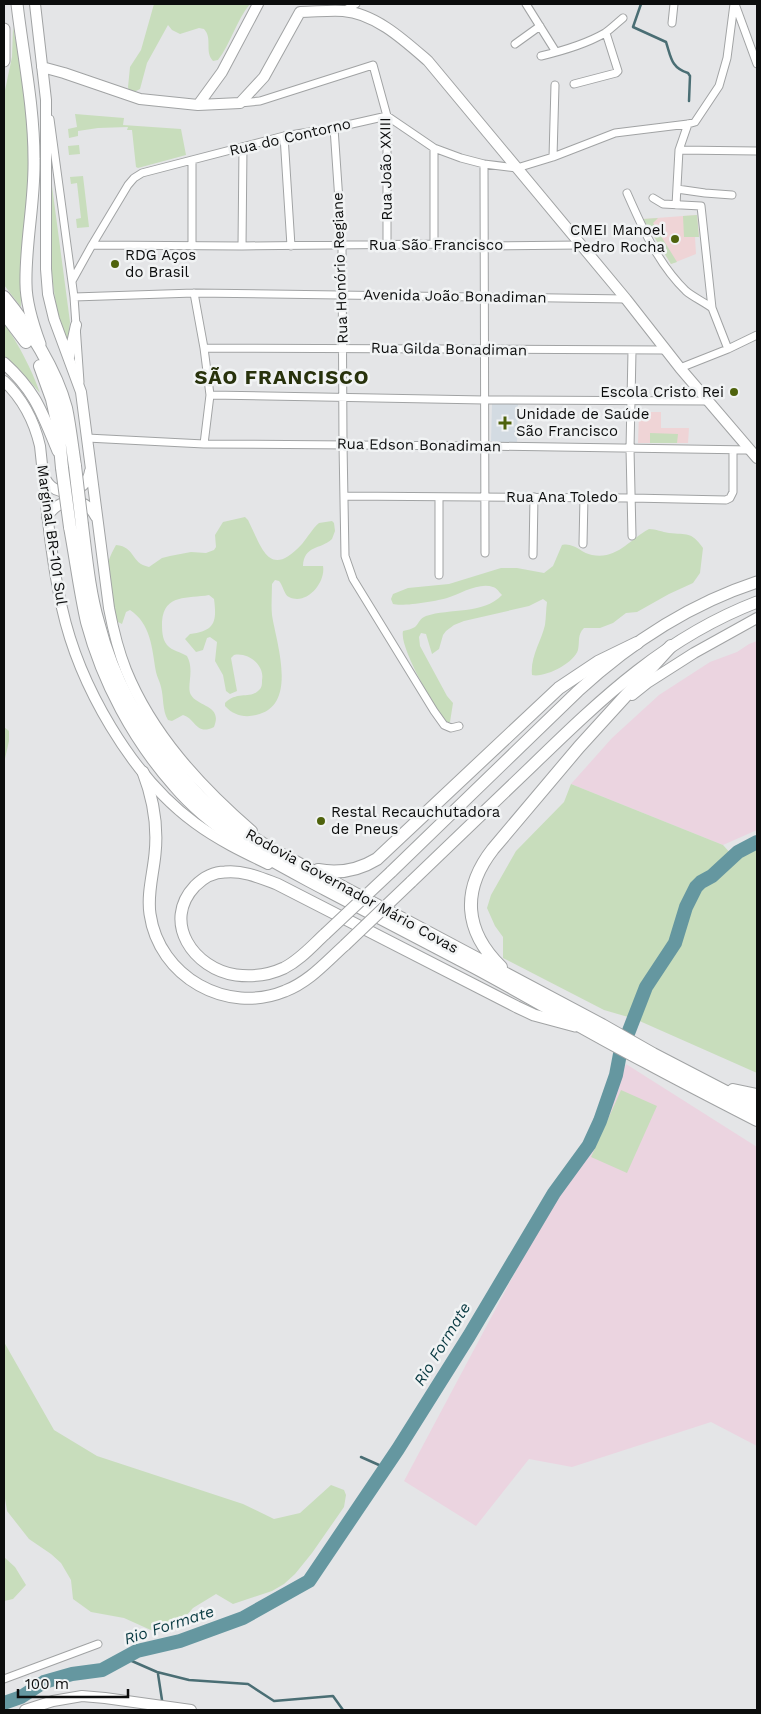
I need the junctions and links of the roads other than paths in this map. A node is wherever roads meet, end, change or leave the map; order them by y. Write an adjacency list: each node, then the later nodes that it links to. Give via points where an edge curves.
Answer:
1 (258, 4): 25 (main road, via 222,72)
2 (356, 4): 9 (street)
3 (526, 4): 12 (street)
4 (674, 4): 11 (street)
5 (734, 4): 19 (street); 27 (street, via 727,58 719,86 696,122)
6 (35, 5): 20 (main road)
7 (17, 7): 72 (main road, via 33,128 26,286 32,321)
8 (302, 8): 9 (main road); 24 (main road, via 264,77)
9 (343, 11): 37 (main road, via 359,14 401,36 428,62)
10 (624, 18): 14 (street)
11 (672, 22)
12 (540, 26): 15 (street); 16 (street)
13 (4, 29): 18 (main road)
14 (606, 33): 16 (street); 22 (street, via 618,71)
15 (515, 44)
16 (556, 52): 17 (street)
17 (541, 56)
18 (4, 61)
19 (757, 64)
20 (42, 67): 23 (main road); 25 (main road, via 140,99)
21 (555, 84): 34 (street)
22 (574, 84)
23 (46, 100): 54 (street); 71 (main road, via 48,294)
24 (240, 103): 25 (main road); 26 (street, Rua João XXIII, via 260,100 373,65)
25 (198, 104)
26 (387, 116): 28 (street, Rua do Contorno); 31 (street); 45 (street, Rua João XXIII)
27 (688, 124): 32 (street); 34 (street, via 615,133)
28 (334, 128): 29 (street, Rua do Contorno); 47 (street, Rua Honório Regiane)
29 (284, 136): 30 (street, Rua do Contorno); 52 (street)
30 (243, 147): 35 (street, Rua do Contorno); 51 (street)
31 (434, 148): 36 (street); 46 (street)
32 (680, 150): 33 (street); 38 (street)
33 (757, 151)
34 (553, 157): 37 (street)
35 (192, 160): 49 (street, Rua do Contorno, via 134,178); 50 (street)
36 (484, 164): 37 (street); 53 (street)
37 (517, 168): 48 (main road)
38 (677, 189): 40 (street); 43 (street)
39 (627, 193): 61 (street, via 642,228 666,267 686,291)
40 (705, 193): 41 (street); 44 (street)
41 (732, 195)
42 (653, 198): 43 (street, via 663,204)
43 (676, 205): 44 (street)
44 (701, 206): 61 (street)
45 (386, 244): 46 (street, Rua São Francisco); 47 (street, Rua São Francisco)
46 (434, 244): 53 (street, Rua São Francisco)
47 (342, 245): 52 (street, Rua São Francisco); 56 (street, Rua Honório Regiane)
48 (581, 245): 53 (street, Rua São Francisco); 60 (main road)
49 (92, 246): 50 (street, Rua São Francisco); 54 (street)
50 (192, 246): 51 (street, Rua São Francisco)
51 (242, 246): 52 (street, Rua São Francisco)
52 (291, 246)
53 (485, 246): 59 (street)
54 (72, 281): 58 (street)
55 (194, 293): 56 (street, Avenida João Bonadiman); 58 (street, Avenida João Bonadiman); 65 (street)
56 (343, 295): 59 (street, Avenida João Bonadiman); 66 (street, Rua Honório Regiane)
57 (4, 296): 72 (highway, Rodovia Governador Mário Covas)
58 (74, 297): 63 (street)
59 (484, 297): 60 (street, Avenida João Bonadiman); 68 (street)
60 (626, 299): 69 (main road)
61 (712, 308): 67 (street)
62 (4, 313): 89 (highway, Rodovia Governador Mário Covas, via 29,347 48,386)
63 (76, 324): 71 (main road); 76 (street)
64 (757, 335): 67 (street)
65 (204, 348): 66 (street, Rua Gilda Bonadiman); 77 (street)
66 (343, 348): 68 (street, Rua Gilda Bonadiman); 78 (street, Rua Honório Regiane)
67 (728, 349): 74 (street)
68 (485, 350): 70 (street, Rua Gilda Bonadiman); 79 (street)
69 (665, 350): 70 (street, Rua Gilda Bonadiman); 74 (main road)
70 (632, 351): 80 (street)
71 (68, 358): 76 (main road)
72 (45, 359): 89 (highway, Rodovia Governador Mário Covas, via 66,408)
73 (4, 363): 89 (main road, via 36,399)
74 (680, 368): 81 (main road)
75 (4, 381): 91 (main road, Marginal BR-101 Sul, via 26,406 33,422)
76 (81, 392): 82 (main road)
77 (210, 395): 78 (street); 83 (street)
78 (343, 396): 79 (street); 84 (street, Rua Honório Regiane)
79 (484, 400): 80 (street); 85 (street)
80 (631, 400): 81 (street); 86 (street)
81 (708, 401): 88 (main road)
82 (87, 438): 83 (street, Rua Edson Bonadiman); 90 (main road)
83 (204, 444): 84 (street, Rua Edson Bonadiman)
84 (343, 444): 85 (street, Rua Edson Bonadiman); 92 (street, Rua Honório Regiane)
85 (484, 446): 86 (street, Rua Edson Bonadiman); 94 (street)
86 (630, 449): 87 (street, Rua Edson Bonadiman); 97 (street)
87 (733, 451): 88 (street, Rua Edson Bonadiman); 97 (street, Rua Ana Toledo, via 733,492 726,500)
88 (754, 454)
89 (66, 464): 100 (highway, Rodovia Governador Mário Covas, bridge)
90 (90, 468): 91 (main road, via 86,482 74,491 58,491 46,482); 99 (main road)
91 (43, 474): 98 (main road, Marginal BR-101 Sul)
92 (344, 496): 93 (street, Rua Ana Toledo); 112 (street, Rua Honório Regiane, via 346,556 353,580 444,725 451,728)
93 (439, 496): 94 (street, Rua Ana Toledo); 105 (street)
94 (485, 497): 95 (street, Rua Ana Toledo); 103 (street)
95 (534, 497): 96 (street, Rua Ana Toledo); 104 (street)
96 (584, 497): 97 (street, Rua Ana Toledo); 102 (street)
97 (631, 498): 101 (street)
98 (47, 517): 99 (main road, via 60,503 75,501 88,507); 113 (main road, Marginal BR-101 Sul, via 62,608 73,648 104,716)
99 (97, 520): 114 (main road, via 109,608 117,642 134,688 152,720 194,776 217,801)
100 (76, 526): 114 (highway, Rodovia Governador Mário Covas, via 100,631 121,687 139,720 159,749 207,804 240,830); 116 (highway, Rodovia Governador Mário Covas, via 83,603 93,641 111,687 131,725 174,786 201,814)
101 (632, 536)
102 (583, 544)
103 (485, 552)
104 (533, 555)
105 (439, 575)
106 (757, 582): 109 (main road, via 700,604)
107 (757, 602): 110 (main road)
108 (757, 618): 111 (main road, via 647,683)
109 (637, 643): 115 (highway, via 585,670 559,688 377,859 362,867 337,872); 118 (main road, bridge, via 594,676 391,872 325,934 282,969 258,976 240,976 215,969 196,955 184,935 182,915 192,890 208,877 227,872 252,876 277,884 522,1010)
110 (671, 646): 111 (highway); 113 (main road, bridge, via 589,710 302,982 284,992 265,997 245,999 206,990 188,979 166,955 152,926 149,894 155,825)
111 (608, 715): 117 (highway, via 493,849 475,879 470,905 476,933 492,959)
112 (459, 726)
113 (143, 772): 116 (main road, Marginal BR-101 Sul, via 182,813 202,828 269,865)
114 (271, 848): 115 (highway, Rodovia Governador Mário Covas)
115 (304, 866): 117 (highway, Rodovia Governador Mário Covas)
116 (288, 869): 118 (highway, Rodovia Governador Mário Covas)
117 (516, 980): 119 (highway, Rodovia Governador Mário Covas)
118 (582, 1027): 119 (highway, Rodovia Governador Mário Covas)
119 (600, 1030): 120 (highway, Rodovia Governador Mário Covas)
120 (650, 1058): 121 (highway, Rodovia Governador Mário Covas); 124 (highway, Rodovia Governador Mário Covas)
121 (716, 1087): 122 (highway); 123 (highway, Rodovia Governador Mário Covas)
122 (757, 1095)
123 (757, 1108)
124 (757, 1120)
125 (98, 1644): 126 (street)
126 (4, 1678)
127 (24, 1710): 128 (main road, via 53,1700 88,1696)
128 (191, 1710)

